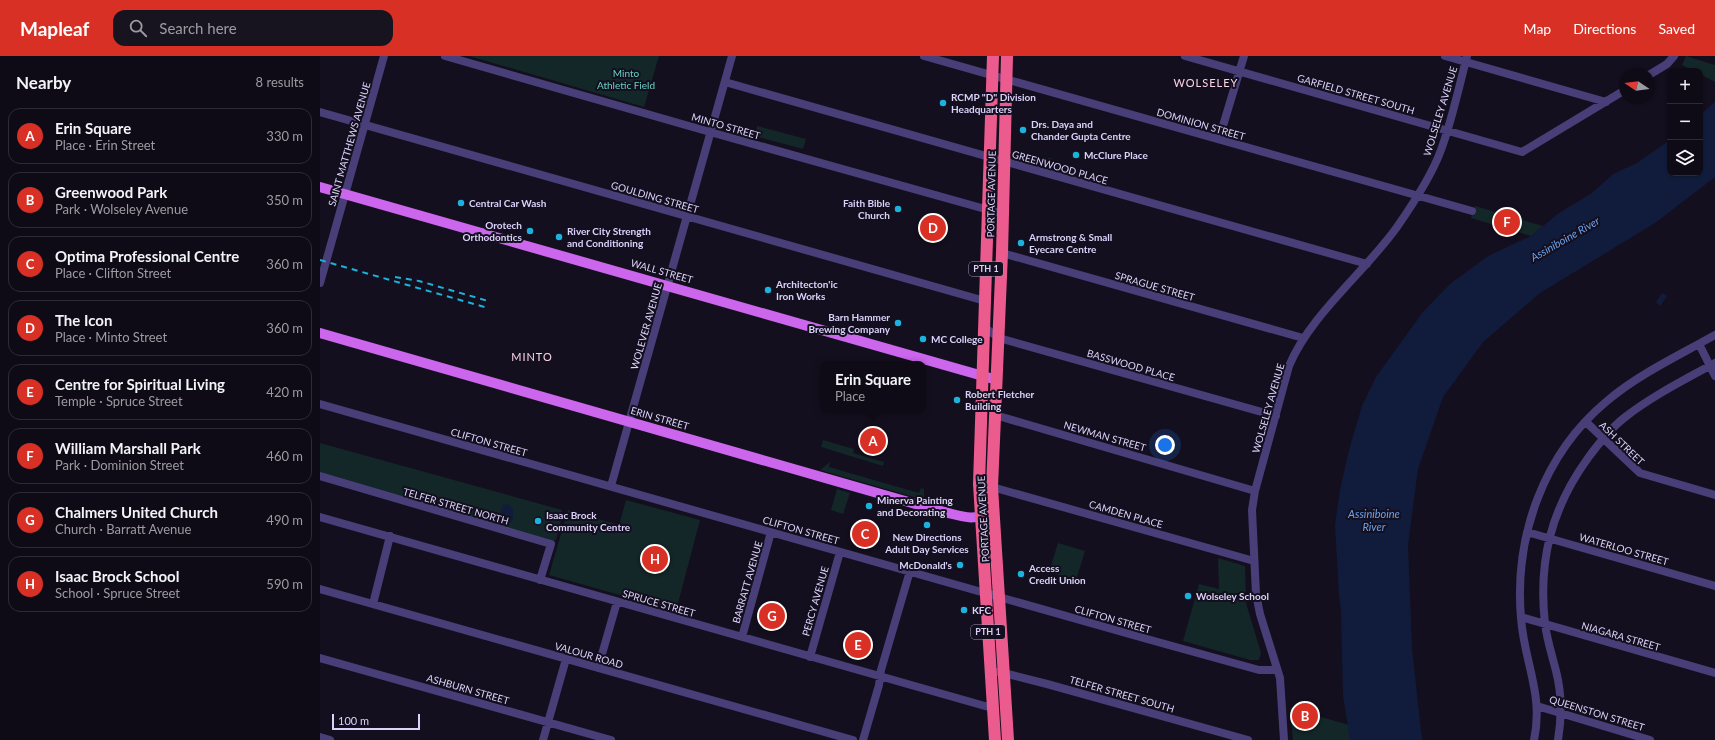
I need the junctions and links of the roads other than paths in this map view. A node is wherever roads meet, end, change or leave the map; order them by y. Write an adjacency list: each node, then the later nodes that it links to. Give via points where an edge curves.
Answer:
1 (384, 56): 20 (street, SAINT MATTHEWS AVENUE)
2 (445, 56): 22 (street, MINTO STREET)
3 (732, 56): 16 (street, WOLEVER AVENUE)
4 (924, 56): 14 (street, DOMINION STREET)
5 (993, 56): 14 (highway, PORTAGE AVENUE / PTH 1)
6 (1007, 56): 15 (highway, PORTAGE AVENUE / PTH 1)
7 (1185, 56): 12 (street, GARFIELD STREET SOUTH)
8 (1244, 56): 12 (street)
9 (1445, 56): 11 (street)
10 (1674, 56): 13 (street)
11 (1467, 59): 18 (street); 21 (street, WOLSELEY AVENUE)
12 (1240, 71): 21 (street, GARFIELD STREET SOUTH); 23 (street)
13 (1655, 71)
14 (993, 76): 15 (street, DOMINION STREET); 24 (highway, PORTAGE AVENUE / PTH 1)
15 (1006, 80): 23 (street, DOMINION STREET); 25 (highway, PORTAGE AVENUE / PTH 1)
16 (725, 82): 22 (street, WOLEVER AVENUE); 24 (street, GREENWOOD PLACE)
17 (1619, 94): 18 (street)
18 (1606, 102): 21 (street, GARFIELD STREET SOUTH, via 1522,152)
19 (320, 112): 20 (street, GOULDING STREET)
20 (365, 124): 27 (street, SAINT MATTHEWS AVENUE); 32 (street, GOULDING STREET)
21 (1446, 131): 28 (street, WOLSELEY AVENUE, via 1434,166)
22 (711, 133): 29 (street, MINTO STREET); 32 (street, WOLEVER AVENUE)
23 (1220, 139): 28 (street, DOMINION STREET)
24 (990, 157): 25 (street, GREENWOOD PLACE); 29 (highway, PORTAGE AVENUE / PTH 1)
25 (1004, 161): 31 (highway, PORTAGE AVENUE / PTH 1); 34 (street, GREENWOOD PLACE)
26 (320, 187): 27 (main road, WALL STREET)
27 (345, 194): 35 (street, SAINT MATTHEWS AVENUE); 36 (main road, WALL STREET)
28 (1417, 196): 30 (street, DOMINION STREET); 34 (street, WOLSELEY AVENUE, via 1398,226)
29 (989, 210): 31 (street, MINTO STREET); 37 (highway, PORTAGE AVENUE / PTH 1)
30 (1472, 211)
31 (1003, 214): 33 (highway, PORTAGE AVENUE / PTH 1)
32 (687, 216): 36 (street, WOLEVER AVENUE); 37 (street, GOULDING STREET)
33 (1002, 253): 41 (highway, PORTAGE AVENUE / PTH 1); 42 (street, SPRAGUE STREET)
34 (1368, 264): 42 (street, WOLSELEY AVENUE)
35 (320, 283)
36 (668, 286): 45 (main road, WALL STREET); 51 (street, WOLEVER AVENUE)
37 (985, 301): 38 (highway, PORTAGE AVENUE / PTH 1)
38 (984, 327): 41 (street, BASSWOOD PLACE); 45 (highway, PORTAGE AVENUE / PTH 1)
39 (320, 333): 51 (main road, ERIN STREET)
40 (1715, 335): 43 (street)
41 (999, 338): 47 (highway, PORTAGE AVENUE / PTH 1); 50 (street, BASSWOOD PLACE)
42 (1303, 338): 50 (street, WOLSELEY AVENUE, via 1289,366)
43 (1698, 344): 44 (street); 52 (street, via 1634,381 1606,402)
44 (1712, 364): 46 (street); 53 (street, via 1648,401 1624,418)
45 (983, 376): 47 (main road, WALL STREET); 61 (highway, PORTAGE AVENUE / PTH 1, via 979,484)
46 (1715, 376)
47 (997, 380): 49 (highway, PORTAGE AVENUE / PTH 1)
48 (320, 404): 55 (street, CLIFTON STREET)
49 (995, 414): 56 (highway, PORTAGE AVENUE / PTH 1); 57 (street, NEWMAN STREET)
50 (1276, 416): 57 (street, WOLSELEY AVENUE)
51 (629, 422): 55 (street, WOLEVER AVENUE); 61 (main road, ERIN STREET, via 940,511 972,519)
52 (1586, 422): 53 (street, ASH STREET); 63 (street, via 1554,463 1532,510)
53 (1603, 438): 58 (street, ASH STREET, via 1640,474); 65 (street, via 1573,480 1560,504)
54 (320, 476): 69 (street, TELFER STREET NORTH, via 551,544)
55 (611, 486): 62 (street, CLIFTON STREET)
56 (992, 487): 59 (highway, PORTAGE AVENUE / PTH 1); 67 (street, CAMDEN PLACE)
57 (1255, 491): 67 (street, WOLSELEY AVENUE, via 1252,510)
58 (1715, 495)
59 (993, 512): 61 (main road); 73 (highway, PORTAGE AVENUE / PTH 1)
60 (320, 517): 64 (street, SPRUCE STREET)
61 (981, 518): 72 (highway, PORTAGE AVENUE / PTH 1)
62 (771, 532): 66 (street, CLIFTON STREET); 78 (street, BARRATT AVENUE)
63 (1527, 532): 65 (street, WATERLOO STREET); 76 (street, via 1520,573)
64 (390, 536): 69 (street, SPRUCE STREET); 75 (street)
65 (1549, 538): 70 (street, WATERLOO STREET); 77 (street, via 1543,580)
66 (840, 552): 68 (street, CLIFTON STREET); 79 (street, PERCY AVENUE)
67 (1254, 561): 83 (street, WOLSELEY AVENUE, via 1257,601)
68 (910, 571): 72 (street, CLIFTON STREET); 87 (street)
69 (540, 580): 74 (street, SPRUCE STREET)
70 (1715, 586)
71 (320, 589): 75 (street, VALOUR ROAD)
72 (986, 592): 73 (street, CLIFTON STREET); 84 (highway, PORTAGE AVENUE / PTH 1)
73 (999, 596): 83 (street, CLIFTON STREET, via 1259,670); 85 (highway, PORTAGE AVENUE / PTH 1)
74 (617, 602): 78 (street, SPRUCE STREET); 82 (street)
75 (372, 604): 81 (street, VALOUR ROAD)
76 (1521, 617): 77 (street, NIAGARA STREET); 88 (street)
77 (1545, 624): 86 (street, NIAGARA STREET); 90 (street, via 1560,687)
78 (742, 637): 79 (street, SPRUCE STREET)
79 (810, 657): 87 (street, SPRUCE STREET)
80 (320, 658): 91 (street, ASHBURN STREET)
81 (566, 659): 82 (street, VALOUR ROAD); 91 (street)
82 (598, 668): 96 (street, VALOUR ROAD)
83 (1277, 670): 101 (street, WOLSELEY AVENUE, via 1280,678)
84 (990, 671): 85 (street, TELFER STREET SOUTH); 89 (highway, PORTAGE AVENUE / PTH 1)
85 (1004, 672): 99 (highway, PORTAGE AVENUE / PTH 1); 100 (street, TELFER STREET SOUTH)
86 (1715, 673)
87 (880, 677): 89 (street, SPRUCE STREET); 97 (street)
88 (1537, 706): 90 (street, QUEENSTON STREET); 102 (street)
89 (992, 708): 98 (highway, PORTAGE AVENUE / PTH 1)
90 (1562, 714): 103 (street); 104 (street, QUEENSTON STREET)
91 (548, 722): 94 (street); 95 (street, ASHBURN STREET)
92 (320, 737): 93 (street)
93 (330, 740)
94 (544, 740)
95 (611, 740)
96 (853, 740)
97 (863, 740)
98 (995, 740)
99 (1008, 740)
100 (1248, 740)
101 (1284, 740)
102 (1534, 740)
103 (1558, 740)
104 (1650, 740)

